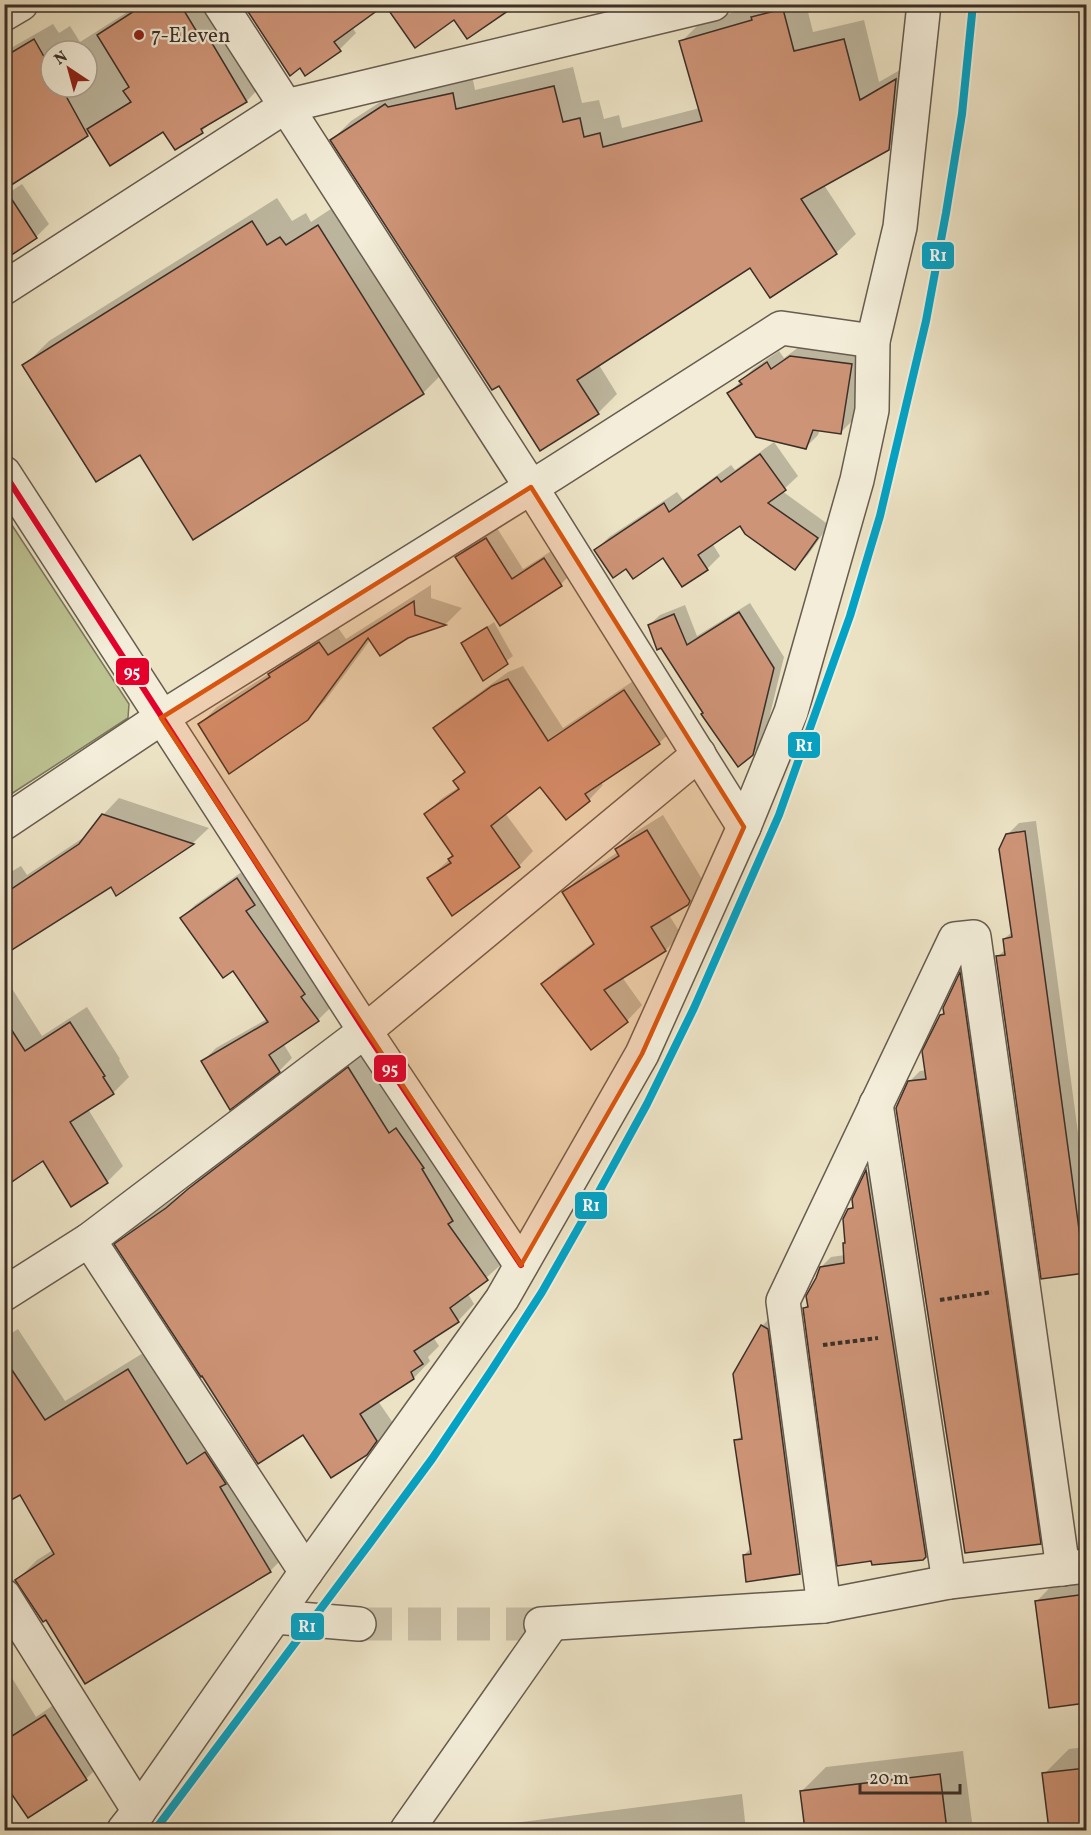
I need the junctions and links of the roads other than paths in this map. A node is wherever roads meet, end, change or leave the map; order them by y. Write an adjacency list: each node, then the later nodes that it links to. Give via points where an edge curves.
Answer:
1 (21, 4): 5 (street)
2 (220, 4): 6 (street)
3 (713, 4): 6 (street)
4 (924, 4): 8 (street, via 900,227)
5 (4, 14)
6 (286, 106): 7 (street); 10 (street)
7 (4, 288)
8 (873, 341): 10 (street, via 781,328); 14 (street, via 872,410 857,480 791,712)
9 (4, 473): 11 (street)
10 (531, 487): 11 (street); 12 (street)
11 (161, 718): 13 (street); 15 (street)
12 (699, 754): 14 (street); 15 (street)
13 (4, 823)
14 (744, 827): 18 (street, via 642,1054)
15 (365, 1031): 17 (street); 18 (street)
16 (876, 1104): 20 (street, via 955,939 974,937 1024,1287); 22 (street); 24 (street, via 783,1301)
17 (89, 1240): 19 (street); 21 (street)
18 (521, 1265): 21 (street, via 502,1299)
19 (4, 1294)
20 (1075, 1568): 22 (street)
21 (306, 1572): 25 (street)
22 (949, 1582): 24 (street)
23 (4, 1596): 27 (street)
24 (824, 1606): 29 (street, via 546,1624)
25 (275, 1617): 26 (street); 28 (street)
26 (359, 1624)
27 (15, 1635): 28 (street)
28 (131, 1821)
29 (407, 1830)

